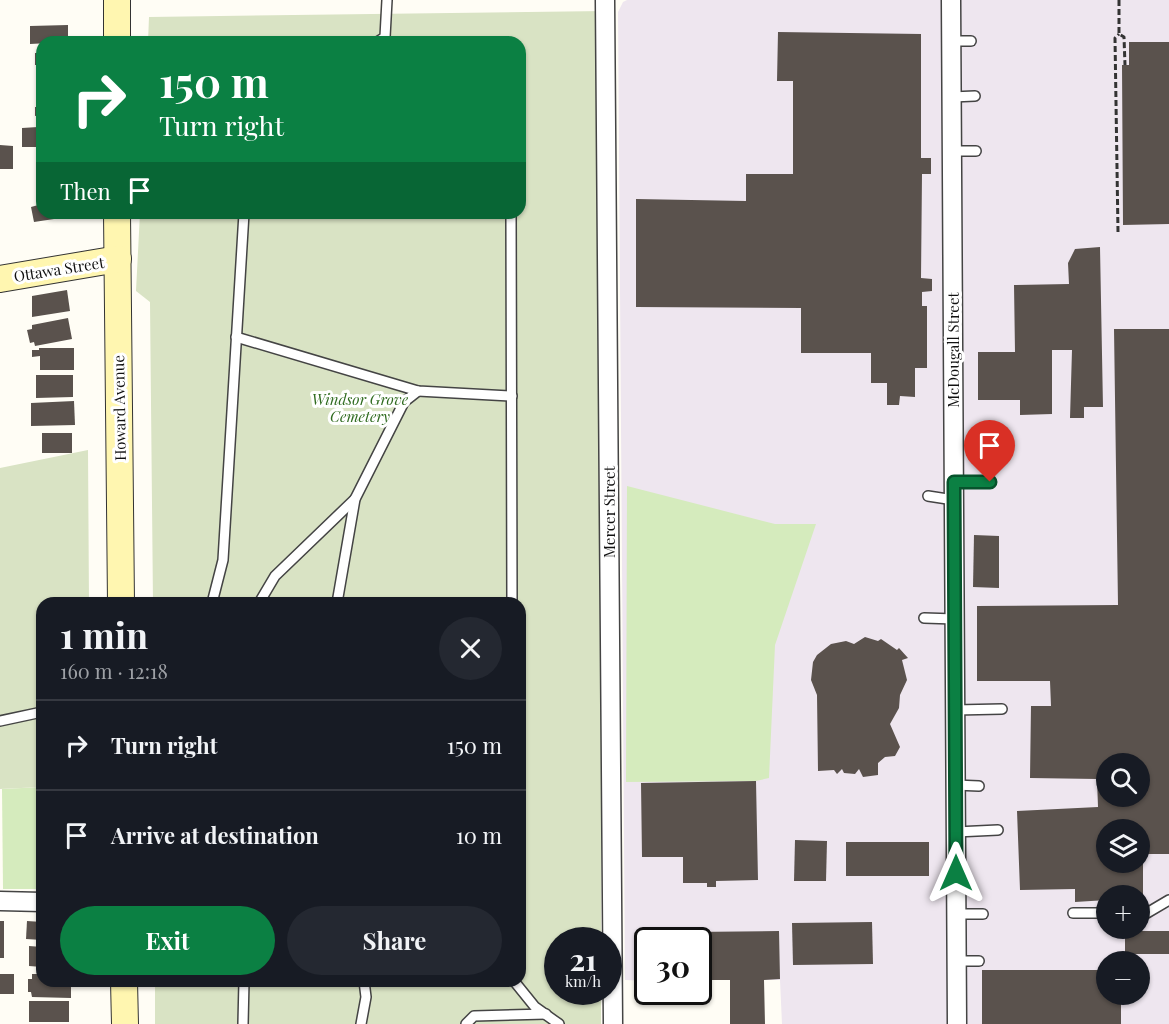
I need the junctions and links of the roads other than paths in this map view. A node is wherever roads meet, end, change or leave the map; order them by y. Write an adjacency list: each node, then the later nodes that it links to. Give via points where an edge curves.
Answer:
1 (117, 0): 5 (main road)
2 (387, 0): 6 (lane)
3 (605, 0): 61 (street, Mercer Street)
4 (951, 0): 7 (street, McDougall Street)
5 (117, 36)
6 (383, 36)
7 (951, 41): 8 (lane); 10 (street, McDougall Street)
8 (971, 41)
9 (975, 96): 10 (lane)
10 (952, 97): 11 (street, McDougall Street)
11 (952, 151): 12 (lane); 21 (street, McDougall Street)
12 (976, 151)
13 (117, 219): 16 (main road, Howard Avenue)
14 (244, 219): 18 (lane)
15 (511, 219): 20 (lane)
16 (117, 259): 17 (main road, Ottawa Street); 26 (main road, Howard Avenue)
17 (0, 279)
18 (236, 337): 19 (lane); 27 (lane, via 223,560)
19 (418, 391): 20 (lane); 24 (lane, via 404,402)
20 (512, 396): 30 (lane)
21 (954, 482): 22 (lane); 25 (street, McDougall Street)
22 (990, 482)
23 (928, 496): 25 (lane)
24 (355, 499): 28 (lane, via 275,576); 29 (lane)
25 (954, 500): 32 (street, McDougall Street)
26 (121, 597)
27 (214, 597)
28 (263, 597)
29 (338, 597)
30 (512, 597)
31 (924, 618): 32 (lane)
32 (954, 619): 34 (street, McDougall Street)
33 (1002, 709): 34 (lane)
34 (955, 710): 37 (street, McDougall Street)
35 (36, 713): 36 (lane)
36 (0, 721)
37 (956, 785): 38 (lane); 40 (street, McDougall Street)
38 (979, 786)
39 (999, 831): 40 (lane)
40 (956, 832): 47 (street, McDougall Street)
41 (1169, 900): 44 (lane)
42 (0, 901): 43 (street)
43 (36, 902)
44 (1150, 911)
45 (1073, 913): 46 (lane)
46 (1096, 913)
47 (956, 914): 48 (lane); 49 (street, McDougall Street)
48 (983, 914)
49 (956, 961): 50 (lane); 62 (street, McDougall Street)
50 (979, 961)
51 (124, 987): 56 (main road)
52 (244, 987): 57 (lane)
53 (365, 987): 58 (lane)
54 (519, 987): 55 (lane)
55 (546, 1014): 59 (lane, via 474,1016); 60 (lane)
56 (125, 1024)
57 (243, 1024)
58 (361, 1024)
59 (466, 1024)
60 (559, 1024)
61 (613, 1024)
62 (957, 1024)

